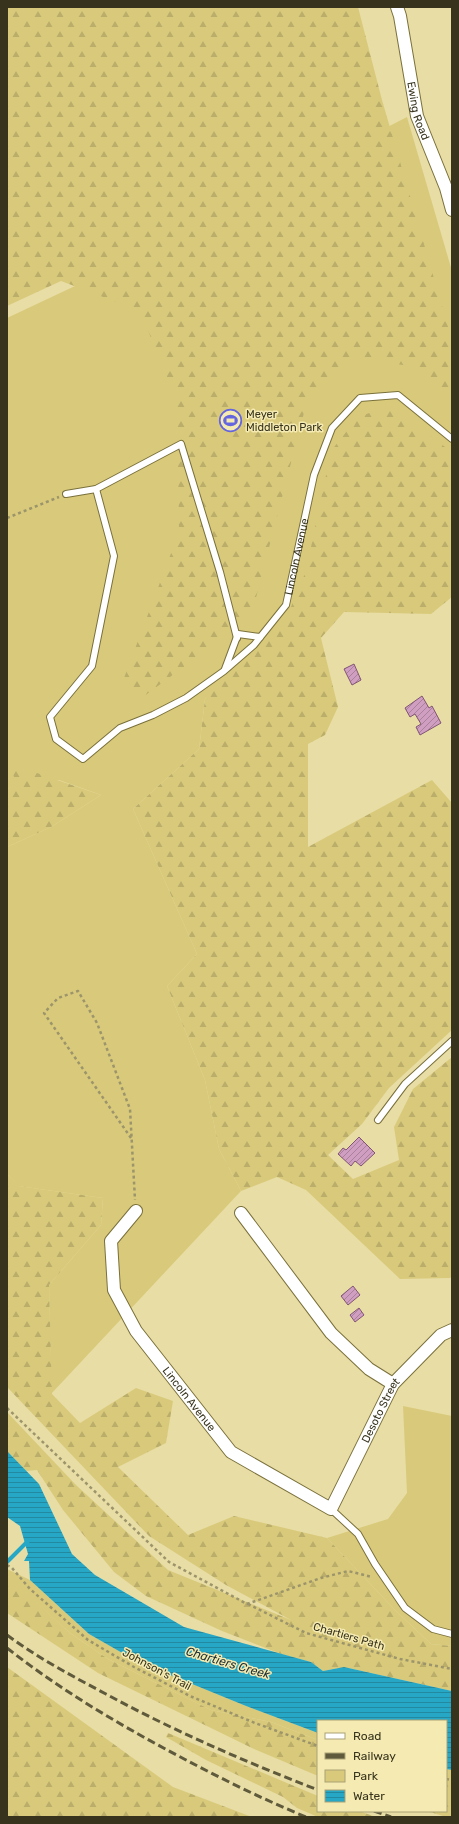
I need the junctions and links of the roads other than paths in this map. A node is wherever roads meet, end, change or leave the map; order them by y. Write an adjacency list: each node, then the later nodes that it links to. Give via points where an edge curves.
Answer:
1 (397, 7): 2 (street, Ewing Road, via 417,116 446,188)
2 (452, 210)
3 (452, 439): 6 (lane, Lincoln Avenue, via 398,395 360,398 332,428 314,475 286,605)
4 (96, 489): 5 (lane); 7 (lane, via 182,444); 8 (lane, Lincoln Avenue, via 114,556 92,666 50,717 56,739 83,759 120,728 186,698)
5 (66, 494)
6 (260, 637): 7 (lane, via 238,634); 8 (lane, Lincoln Avenue)
7 (237, 638): 8 (lane)
8 (224, 671)
9 (452, 1041): 10 (lane, via 405,1084)
10 (378, 1120)
11 (136, 1211): 15 (street, Lincoln Avenue, via 111,1241 114,1290 136,1331 231,1452)
12 (241, 1213): 14 (street, via 331,1333 369,1369)
13 (452, 1330): 14 (street, Desoto Street, via 441,1335)
14 (392, 1384): 15 (street, Desoto Street)
15 (331, 1509): 16 (lane, via 358,1534 405,1608 433,1629)
16 (452, 1634)

